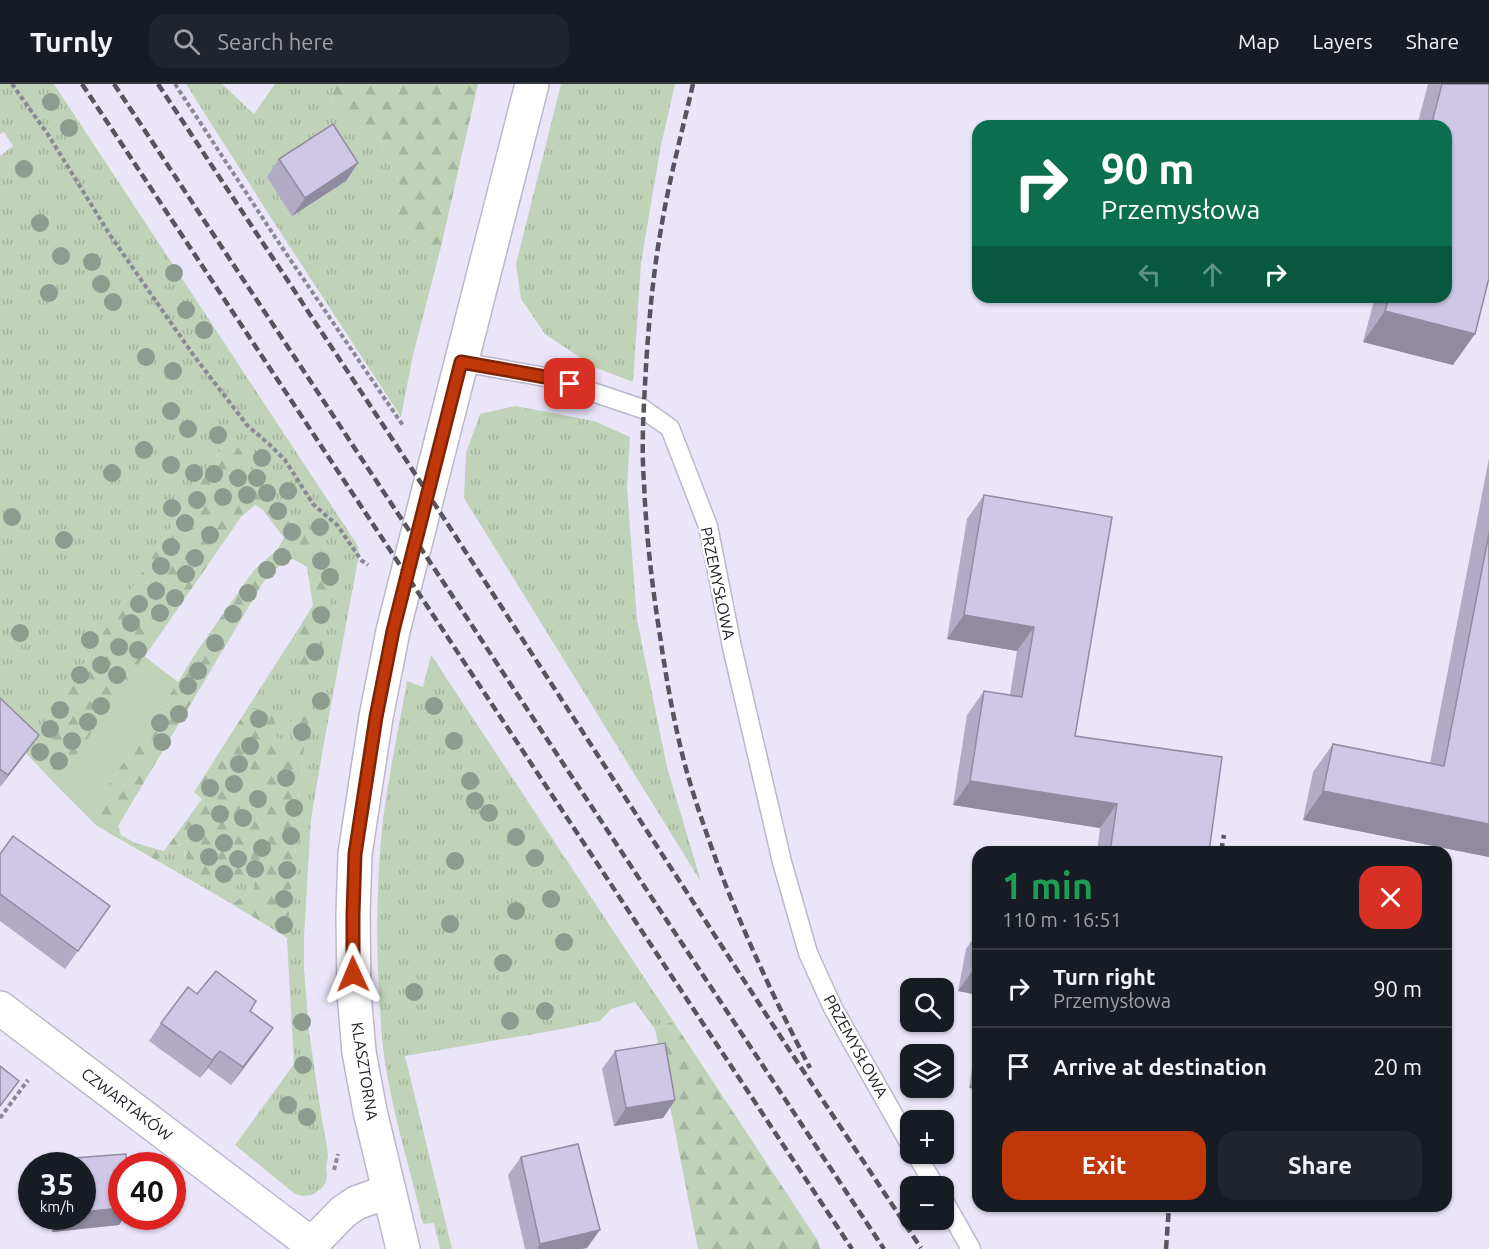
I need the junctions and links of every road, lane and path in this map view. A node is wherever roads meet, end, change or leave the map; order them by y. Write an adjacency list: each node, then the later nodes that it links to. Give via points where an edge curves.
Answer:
1 (12, 84): 6 (path, via 194,356 247,425 285,460 313,504 339,526)
2 (175, 84): 5 (path)
3 (532, 84): 4 (street)
4 (461, 362): 10 (lane, PRZEMYSŁOWA, via 551,378 643,409 670,428 708,526 779,851 808,953 832,1008); 11 (street, KLASZTORNA, via 393,631 355,854 354,993 359,1052)
5 (406, 430)
6 (370, 567)
7 (0, 1008): 13 (street, CZWARTAKÓW)
8 (28, 1079): 9 (path)
9 (0, 1118)
10 (900, 1127)
11 (389, 1191): 13 (street, via 356,1203); 14 (street, KLASZTORNA)
12 (954, 1219): 15 (lane)
13 (309, 1246)
14 (403, 1249)
15 (971, 1249)

